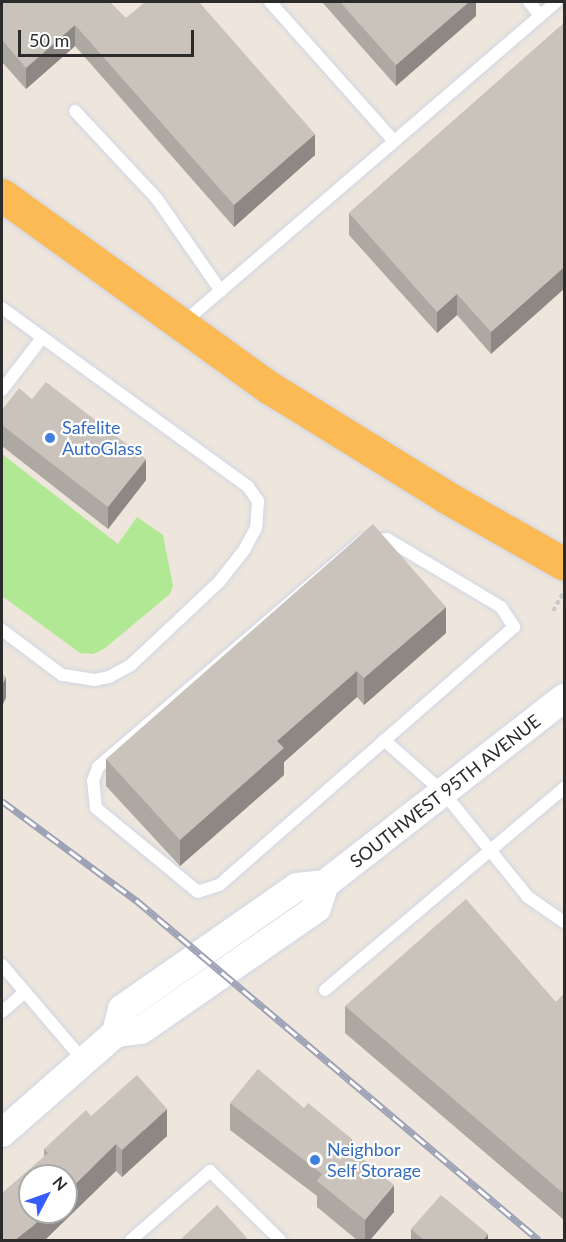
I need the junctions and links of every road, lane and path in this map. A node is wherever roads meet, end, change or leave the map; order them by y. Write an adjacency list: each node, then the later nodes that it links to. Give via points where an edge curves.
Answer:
1 (270, 2): 6 (lane)
2 (529, 2): 4 (lane)
3 (556, 2): 4 (lane)
4 (540, 15): 6 (lane)
5 (75, 111): 8 (lane, via 157,199)
6 (394, 141): 8 (lane)
7 (2, 195): 10 (highway)
8 (221, 291): 10 (lane)
9 (2, 308): 11 (lane)
10 (180, 326): 13 (highway, via 339,433)
11 (42, 338): 12 (lane); 16 (lane, via 248,487 258,501 256,528 245,549 205,597 131,665 109,677 95,680 62,675)
12 (2, 390)
13 (564, 564)
14 (564, 591): 15 (path)
15 (553, 611)
16 (2, 630)
17 (564, 698): 20 (street, SOUTHWEST 95TH AVENUE)
18 (384, 740): 18 (lane, via 210,890 198,892 96,808 93,795 98,767 363,540 376,538 406,547 501,607 514,627); 20 (lane)
19 (564, 788): 21 (lane)
20 (443, 792): 21 (lane); 27 (street, SOUTHWEST 95TH AVENUE, via 326,884 297,887 122,1009 116,1033)
21 (491, 851): 22 (lane, via 528,897); 24 (lane)
22 (564, 922)
23 (2, 965): 25 (lane)
24 (325, 990)
25 (25, 992): 26 (lane); 27 (lane)
26 (2, 1012)
27 (84, 1061): 28 (street, SOUTHWEST 95TH AVENUE)
28 (2, 1133)
29 (131, 1240): 30 (lane, via 210,1171)
30 (280, 1240)

